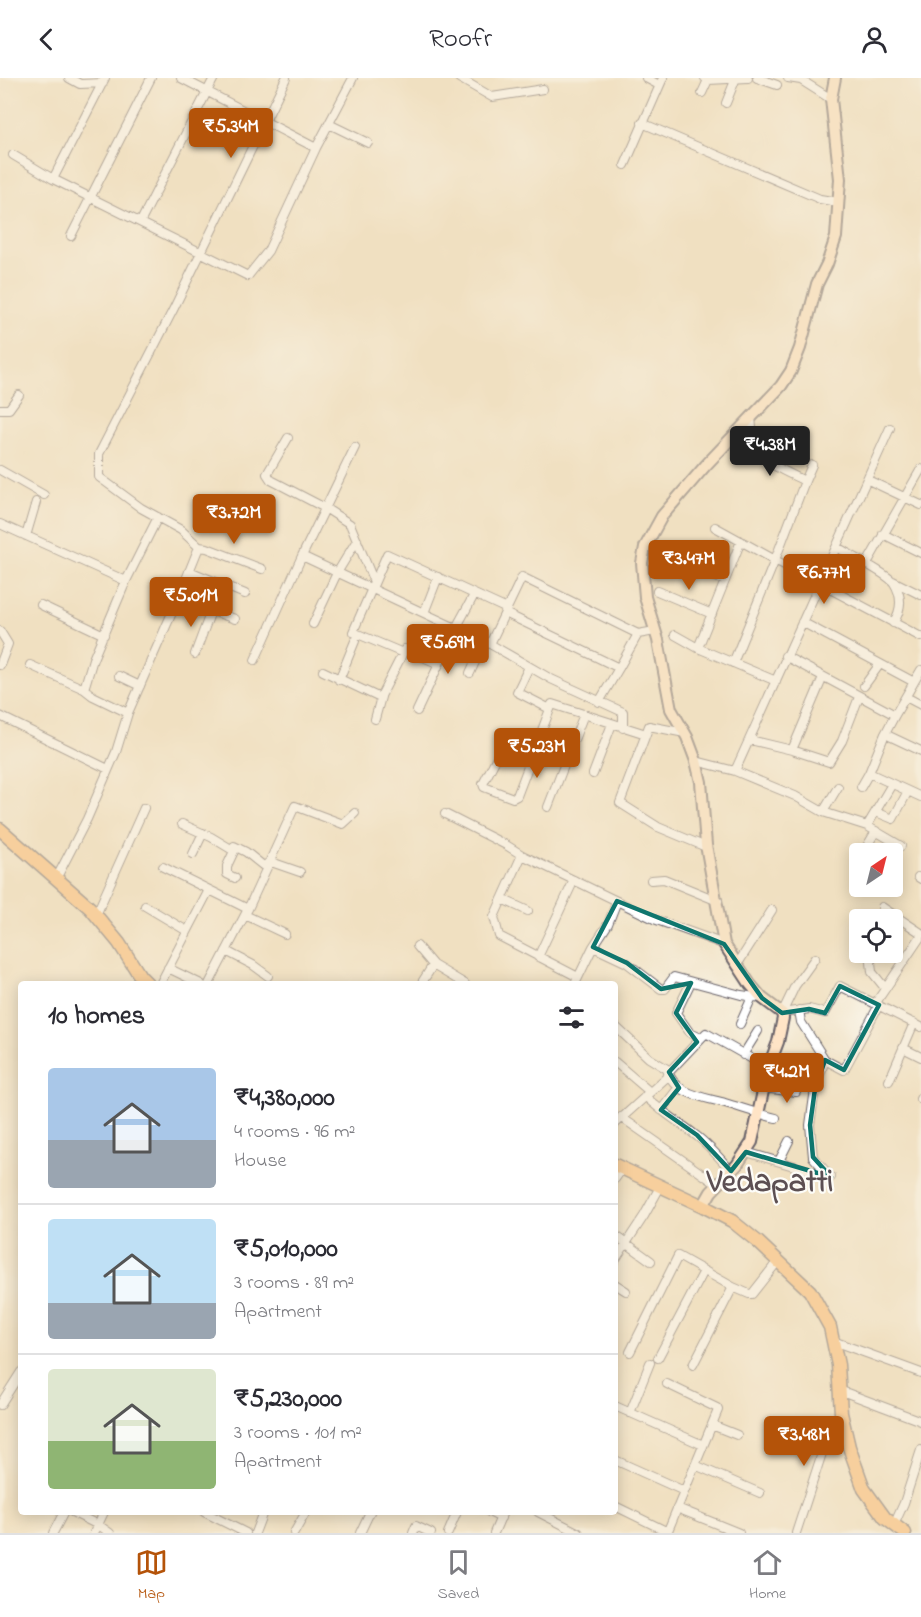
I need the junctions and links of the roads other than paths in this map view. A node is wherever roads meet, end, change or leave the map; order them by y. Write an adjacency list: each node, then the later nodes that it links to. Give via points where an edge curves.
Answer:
1 (69, 78): 16 (street, via 80,84)
2 (151, 78): 32 (street)
3 (181, 78): 20 (street)
4 (214, 78): 20 (street)
5 (286, 78): 24 (street)
6 (353, 78): 26 (street)
7 (459, 78): 19 (street, via 492,97)
8 (646, 78): 17 (street)
9 (748, 78): 14 (street)
10 (758, 78): 18 (street)
11 (788, 78): 15 (street)
12 (835, 78): 22 (street)
13 (707, 79): 14 (street); 21 (street)
14 (735, 79): 23 (street)
15 (801, 79): 22 (street)
16 (104, 80): 31 (street)
17 (661, 82): 25 (street)
18 (777, 85)
19 (543, 89)
20 (207, 92): 24 (street); 34 (street)
21 (702, 93)
22 (831, 99): 33 (street, via 840,179)
23 (726, 104)
24 (265, 120): 28 (street); 36 (street)
25 (642, 123): 30 (street); 33 (street, via 820,199)
26 (329, 124): 27 (street); 28 (street)
27 (368, 143)
28 (316, 148): 36 (street, via 268,251 248,276)
29 (14, 154): 31 (street)
30 (625, 165)
31 (53, 179): 32 (street)
32 (92, 197): 34 (street); 35 (street)
33 (838, 202): 39 (street, via 836,237 817,284 791,371)
34 (141, 221): 36 (street)
35 (71, 236)
36 (200, 251): 53 (street, via 99,454 99,477)
37 (19, 395): 38 (street, via 9,409)
38 (0, 409)
39 (751, 418): 47 (street, via 754,443 760,453 771,464); 92 (street, via 662,516 645,547 642,579)
40 (890, 428): 46 (street)
41 (288, 438): 52 (street, via 267,474 271,480)
42 (355, 447): 52 (street)
43 (812, 465): 47 (street)
44 (921, 469): 49 (street)
45 (0, 470): 48 (street)
46 (868, 480): 49 (street); 61 (street)
47 (805, 481): 65 (street)
48 (44, 495)
49 (904, 497): 51 (street); 56 (street)
50 (36, 502): 57 (street)
51 (921, 505)
52 (325, 508): 58 (street, via 350,524); 63 (street)
53 (158, 517): 60 (street, via 181,530); 72 (street)
54 (0, 524): 57 (street)
55 (715, 527): 59 (street)
56 (884, 534): 62 (street); 66 (street)
57 (26, 536): 72 (street)
58 (357, 540): 69 (street); 75 (street)
59 (741, 541): 65 (street); 71 (street)
60 (199, 547): 67 (street); 68 (street)
61 (837, 547): 66 (street); 74 (street)
62 (921, 553)
63 (302, 556): 69 (street); 103 (street)
64 (670, 557): 71 (street)
65 (775, 560): 74 (street); 104 (street)
66 (866, 565): 73 (street)
67 (262, 569)
68 (189, 571): 78 (street); 80 (street)
69 (337, 573): 75 (street); 89 (street)
70 (438, 577): 75 (street, via 388,554); 79 (street); 84 (street)
71 (725, 580): 85 (street)
72 (126, 581): 94 (street)
73 (893, 581): 77 (street); 88 (street, via 901,600)
74 (820, 583): 87 (street); 88 (street)
75 (373, 585): 84 (street); 100 (street, via 353,632)
76 (657, 591): 85 (street)
77 (919, 591)
78 (245, 594)
79 (474, 595): 83 (street); 90 (street)
80 (178, 599): 82 (street); 119 (street)
81 (41, 605): 94 (street)
82 (211, 611): 86 (street); 101 (street)
83 (506, 611): 93 (street, via 522,578); 98 (street); 110 (street)
84 (424, 613): 90 (street)
85 (712, 614): 99 (street)
86 (235, 619)
87 (802, 622): 102 (street); 106 (street)
88 (893, 623): 96 (street)
89 (313, 624)
90 (456, 628): 98 (street); 105 (street)
91 (0, 631): 107 (street, via 8,644)
92 (655, 631): 93 (street); 136 (street, via 671,709)
93 (638, 634): 110 (street)
94 (104, 635): 121 (street)
95 (675, 635): 99 (street)
96 (921, 637)
97 (355, 641): 116 (street)
98 (487, 643): 109 (street); 113 (street)
99 (698, 648): 104 (street)
100 (403, 653): 105 (street, via 405,649); 122 (street)
101 (195, 654)
102 (785, 656): 115 (street); 117 (street)
103 (255, 660)
104 (733, 663): 117 (street)
105 (439, 664): 128 (street)
106 (879, 664): 118 (street); 120 (street)
107 (0, 665)
108 (30, 665): 121 (street)
109 (529, 667): 125 (street); 127 (street, via 517,692)
110 (619, 668): 125 (street)
111 (921, 670): 118 (street)
112 (323, 671): 116 (street)
113 (470, 673)
114 (119, 676): 119 (street)
115 (823, 677): 123 (street); 140 (street)
116 (339, 680): 122 (street)
117 (776, 681): 139 (street)
118 (914, 682): 124 (street)
119 (140, 686): 129 (street)
120 (864, 686)
121 (84, 689): 129 (street)
122 (381, 697): 133 (street)
123 (859, 697): 131 (street); 140 (street, via 842,741 829,762)
124 (906, 697): 126 (street); 131 (street)
125 (599, 702): 135 (street, via 623,712)
126 (921, 705)
127 (550, 709): 130 (street, via 552,704); 142 (street, via 514,798 484,787)
128 (417, 711)
129 (128, 714): 144 (street)
130 (584, 714): 134 (street); 153 (street)
131 (896, 715): 138 (street)
132 (0, 716): 144 (street)
133 (375, 719)
134 (612, 724): 135 (street); 147 (street)
135 (623, 728): 137 (street)
136 (685, 733): 137 (street, via 649,726); 143 (street)
137 (646, 734): 167 (street, via 620,803 658,827)
138 (885, 734): 141 (street); 146 (street)
139 (750, 740): 140 (street); 145 (street)
140 (792, 750)
141 (921, 751)
142 (498, 755)
143 (696, 761): 145 (street); 167 (street)
144 (108, 769): 174 (street)
145 (735, 771): 157 (street, via 795,796)
146 (869, 773): 148 (street); 150 (street)
147 (593, 774)
148 (892, 784): 151 (street); 155 (street)
149 (838, 787): 157 (street)
150 (861, 787)
151 (908, 791): 152 (street); 155 (street, via 893,819)
152 (921, 797)
153 (548, 807)
154 (144, 808): 186 (street)
155 (876, 812): 160 (street)
156 (355, 813): 170 (street, via 343,824 295,806)
157 (823, 813): 160 (street)
158 (445, 814): 169 (street)
159 (182, 824): 163 (street)
160 (867, 826): 162 (street)
161 (0, 829): 174 (main road)
162 (876, 831): 164 (street); 165 (street)
163 (203, 833): 166 (street, via 231,849); 168 (street)
164 (869, 843)
165 (896, 843)
166 (236, 847): 170 (street); 173 (street, via 227,866 227,874)
167 (706, 847): 180 (street)
168 (193, 854)
169 (522, 855): 175 (street); 178 (street)
170 (267, 866): 172 (street, via 274,863); 185 (street)
171 (163, 867): 177 (street)
172 (300, 872)
173 (235, 878)
174 (56, 879): 186 (main road)
175 (574, 880): 179 (street); 194 (street)
176 (651, 880): 180 (street, via 664,879)
177 (209, 890): 185 (street); 187 (street)
178 (502, 899): 184 (street); 194 (street, via 494,917 499,936)
179 (617, 901): 190 (street); 192 (street)
180 (718, 902): 190 (street)
181 (145, 906): 187 (street)
182 (882, 907): 189 (street)
183 (772, 910): 198 (street)
184 (528, 911)
185 (246, 912): 188 (street); 193 (street)
186 (96, 915): 202 (main road)
187 (188, 931): 199 (street)
188 (285, 934)
189 (921, 934): 209 (street)
190 (724, 944): 198 (street)
191 (417, 946): 197 (street)
192 (593, 947): 201 (street); 208 (street, via 627,963 661,989 674,977)
193 (226, 951): 200 (street); 205 (street)
194 (538, 957): 201 (street)
195 (815, 958): 213 (street)
196 (872, 963): 209 (street, via 872,972)
197 (433, 965): 206 (street); 207 (street)
198 (737, 965): 210 (street)
199 (168, 968): 203 (street); 204 (street)
200 (268, 976)
201 (577, 980)
202 (146, 981)
203 (162, 981)
204 (195, 981)
205 (211, 981)
206 (423, 981)
207 (459, 981)
208 (691, 982): 210 (street); 218 (street, via 676,1012 690,1033)
209 (885, 988): 211 (street)
210 (757, 997): 213 (street); 214 (street)
211 (877, 1004): 212 (street, via 840,986 825,1013); 215 (street); 222 (street, via 844,1070)
212 (799, 1010): 213 (street); 222 (street, via 801,1022)
213 (782, 1013): 224 (street, via 778,1042)
214 (740, 1024)
215 (917, 1025): 219 (street)
216 (758, 1031): 220 (street)
217 (618, 1032): 225 (street)
218 (701, 1038): 220 (street, via 706,1033); 225 (street)
219 (903, 1048): 221 (street); 226 (street)
220 (742, 1055): 224 (street)
221 (921, 1057)
222 (825, 1060): 229 (street)
223 (618, 1065): 230 (street)
224 (768, 1068): 228 (street)
225 (669, 1074): 227 (street); 230 (street)
226 (889, 1081)
227 (679, 1087): 231 (street); 232 (street)
228 (763, 1088): 229 (street, via 796,1092 800,1082); 232 (street)
229 (815, 1089): 238 (street, via 810,1125 813,1157 831,1177)
230 (648, 1094): 231 (street); 234 (street)
231 (661, 1110): 240 (street, via 697,1136)
232 (757, 1113): 233 (street); 237 (street, via 752,1142)
233 (776, 1118)
234 (618, 1119)
235 (618, 1121): 241 (street)
236 (789, 1141): 238 (street)
237 (746, 1152): 238 (street); 240 (street)
238 (779, 1161)
239 (618, 1171): 242 (main road)
240 (731, 1172): 241 (street)
241 (718, 1185): 243 (street)
242 (660, 1187): 243 (main road); 245 (street)
243 (703, 1206): 248 (main road, via 732,1221)
244 (618, 1237): 245 (street)
245 (626, 1242): 246 (street); 247 (street)
246 (618, 1255)
247 (651, 1260)
248 (778, 1261): 251 (street, via 752,1294); 253 (main road, via 810,1291 830,1327)
249 (704, 1271): 251 (street); 254 (street, via 678,1256); 255 (street)
250 (618, 1286): 252 (street)
251 (733, 1287): 257 (street)
252 (626, 1291)
253 (833, 1341): 258 (street); 261 (main road)
254 (630, 1352)
255 (658, 1358)
256 (650, 1363): 264 (street)
257 (693, 1365)
258 (921, 1373)
259 (18, 1377): 262 (street)
260 (668, 1384): 267 (street, via 717,1408)
261 (839, 1390): 265 (main road); 266 (street)
262 (0, 1405)
263 (618, 1407): 264 (street)
264 (630, 1413): 269 (street)
265 (841, 1413): 288 (main road, via 864,1489 885,1518); 303 (street, via 825,1444)
266 (921, 1421)
267 (712, 1425): 268 (street); 269 (street)
268 (737, 1435)
269 (703, 1446): 272 (street)
270 (921, 1450): 288 (street, via 904,1503)
271 (618, 1461): 273 (street)
272 (694, 1465): 273 (street); 274 (street)
273 (684, 1491): 276 (street)
274 (760, 1493)
275 (618, 1507): 289 (street)
276 (677, 1508): 289 (street); 302 (street)
277 (62, 1515): 290 (street)
278 (78, 1515): 287 (street)
279 (103, 1515): 287 (street)
280 (210, 1515): 293 (street)
281 (263, 1515): 294 (street)
282 (304, 1515): 295 (street)
283 (369, 1515): 296 (street)
284 (456, 1515): 299 (street)
285 (502, 1515): 300 (street)
286 (544, 1515): 301 (street)
287 (98, 1525): 291 (street); 292 (street)
288 (901, 1530)
289 (668, 1532)
290 (53, 1533)
291 (94, 1533)
292 (110, 1533)
293 (246, 1533)
294 (255, 1533)
295 (294, 1533)
296 (360, 1533)
297 (413, 1533): 298 (street, via 416,1526)
298 (431, 1533)
299 (448, 1533)
300 (494, 1533)
301 (579, 1533)
302 (739, 1533)
303 (795, 1533)

